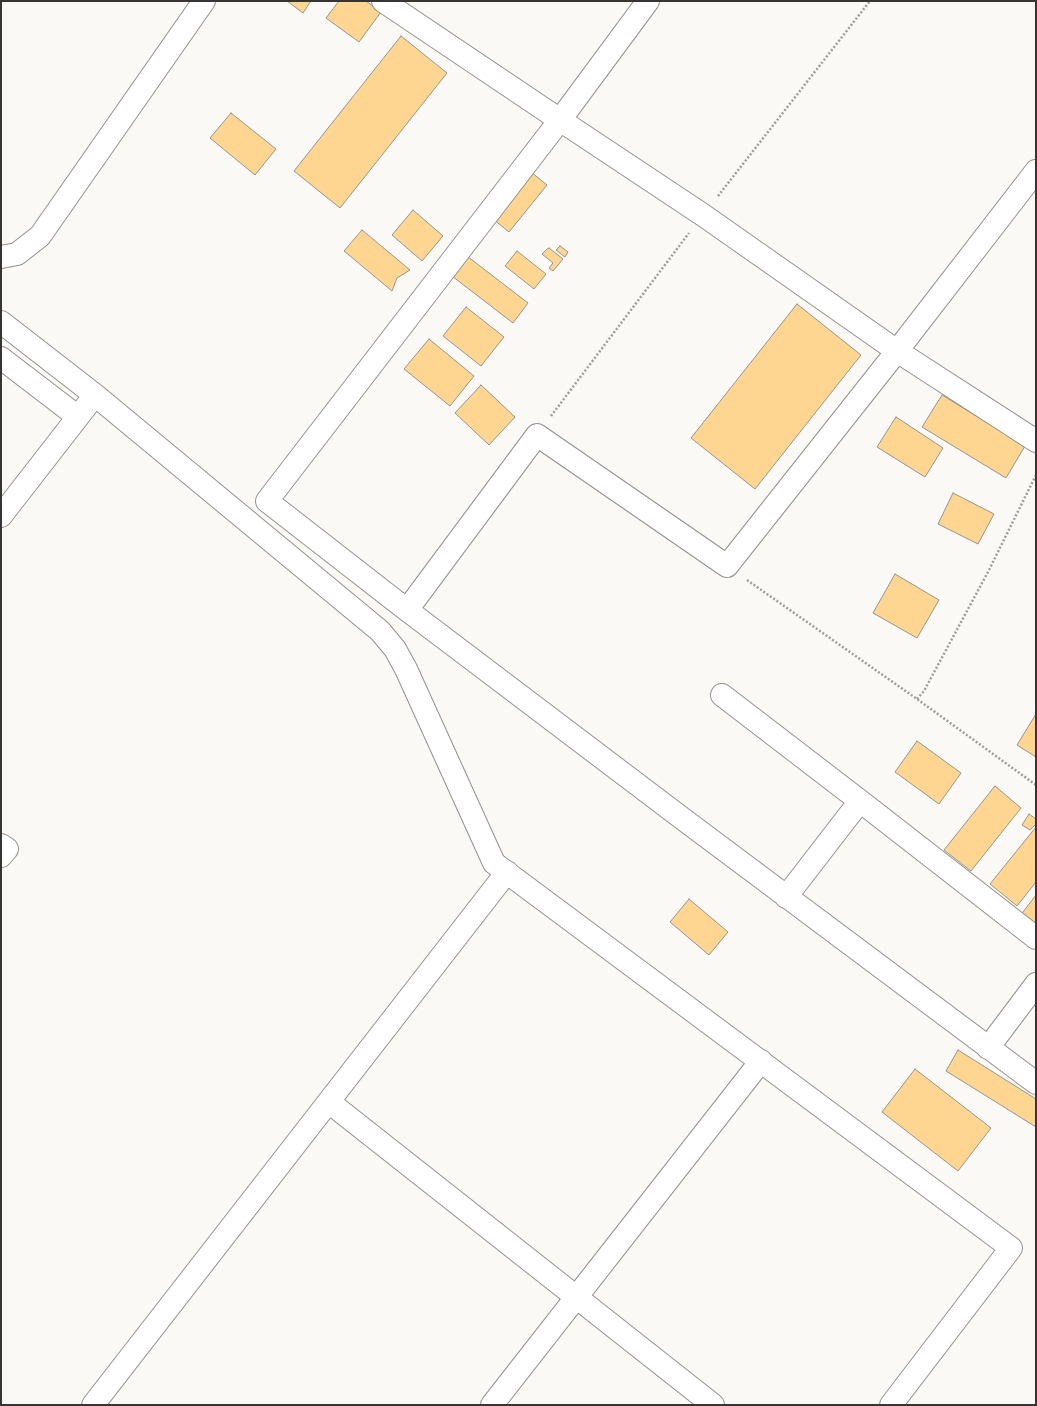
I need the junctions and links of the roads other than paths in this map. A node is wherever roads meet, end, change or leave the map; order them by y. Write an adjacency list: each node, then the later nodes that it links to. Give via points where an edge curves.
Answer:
1 (204, 1): 6 (street, via 40,236 17,254)
2 (383, 1): 4 (street)
3 (648, 1): 4 (street)
4 (560, 120): 8 (street, via 703,215); 14 (street, via 267,501)
5 (1036, 171): 8 (street)
6 (1, 257)
7 (1, 322): 10 (street)
8 (897, 351): 12 (street); 14 (street, via 727,566 537,435)
9 (1, 358): 11 (street)
10 (95, 395): 11 (street); 19 (street, via 380,631 406,669 494,863)
11 (78, 417): 13 (street)
12 (1036, 441)
13 (1, 516)
14 (407, 610): 20 (street)
15 (722, 695): 16 (street)
16 (860, 800): 20 (street); 21 (street)
17 (1, 845): 18 (street, via 7,849)
18 (1, 856)
19 (507, 872): 24 (street); 26 (street)
20 (786, 897): 23 (street)
21 (1036, 938)
22 (1036, 984): 23 (street)
23 (988, 1048): 25 (street)
24 (761, 1061): 27 (street); 31 (street, via 1011,1248)
25 (1036, 1083)
26 (329, 1102): 27 (street); 28 (street)
27 (576, 1297): 29 (street); 30 (street)
28 (93, 1405)
29 (492, 1405)
30 (713, 1405)
31 (891, 1405)

